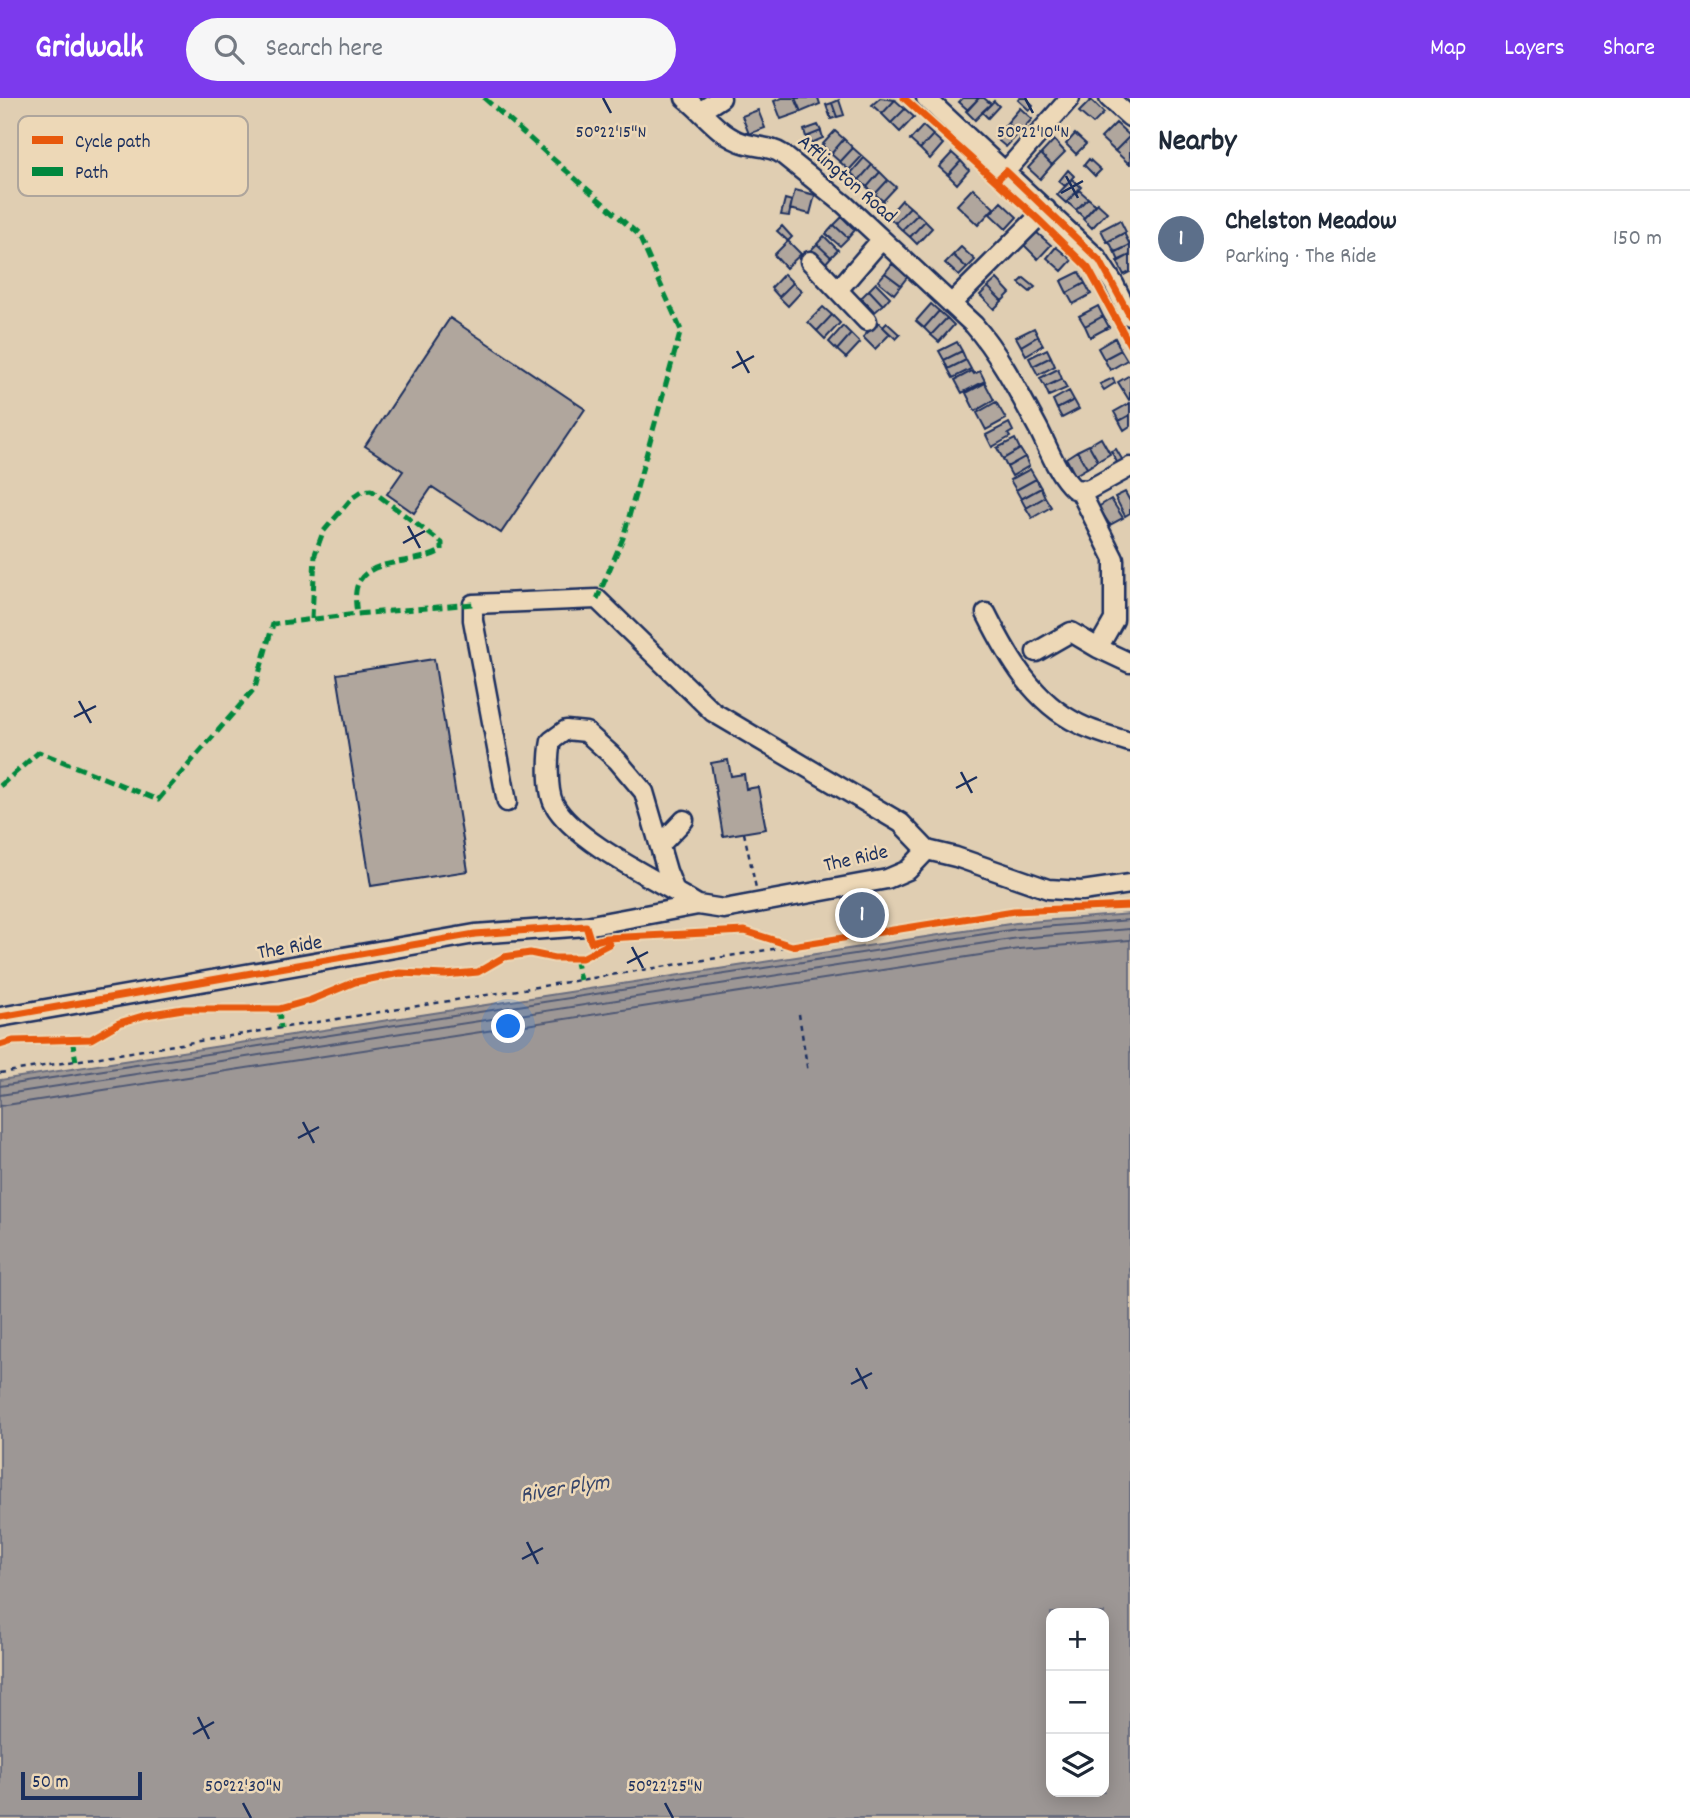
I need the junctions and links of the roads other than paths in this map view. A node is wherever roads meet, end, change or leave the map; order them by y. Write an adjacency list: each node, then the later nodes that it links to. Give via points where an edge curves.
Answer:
1 (685, 98): 6 (street, Afflington Road)
2 (721, 98): 6 (street)
3 (1070, 98): 8 (street)
4 (1109, 98): 7 (street)
5 (933, 100): 8 (street)
6 (701, 111): 10 (street, Afflington Road, via 741,143 774,148)
7 (1130, 117)
8 (1006, 170): 9 (street)
9 (1046, 209): 13 (street); 14 (street, via 1100,261)
10 (881, 240): 12 (street); 13 (street, Afflington Road)
11 (810, 261): 12 (street)
12 (838, 290): 15 (street)
13 (951, 304): 17 (street, Afflington Road, via 986,339 1056,467 1066,482)
14 (1130, 316)
15 (867, 321)
16 (1130, 467): 17 (street)
17 (1080, 491): 19 (street, Afflington Road, via 1114,559 1114,620)
18 (986, 613): 22 (street, via 1018,670 1040,697 1077,724)
19 (1098, 648): 20 (street, via 1071,632); 21 (street)
20 (1037, 652)
21 (1130, 663)
22 (1130, 742)
23 (507, 802): 26 (street, via 473,604 597,599 713,712 901,823)
24 (684, 820): 25 (street)
25 (660, 845): 28 (street); 28 (street, via 644,792 617,760 586,732 566,730 551,741 553,802 568,824 652,881)
26 (926, 850): 27 (street, via 1048,889 1082,891); 29 (street, The Ride, via 908,870 887,879 724,909)
27 (1130, 884)
28 (676, 891): 29 (street)
29 (698, 905): 30 (street, The Ride, via 586,926 475,934)
30 (0, 1017)

